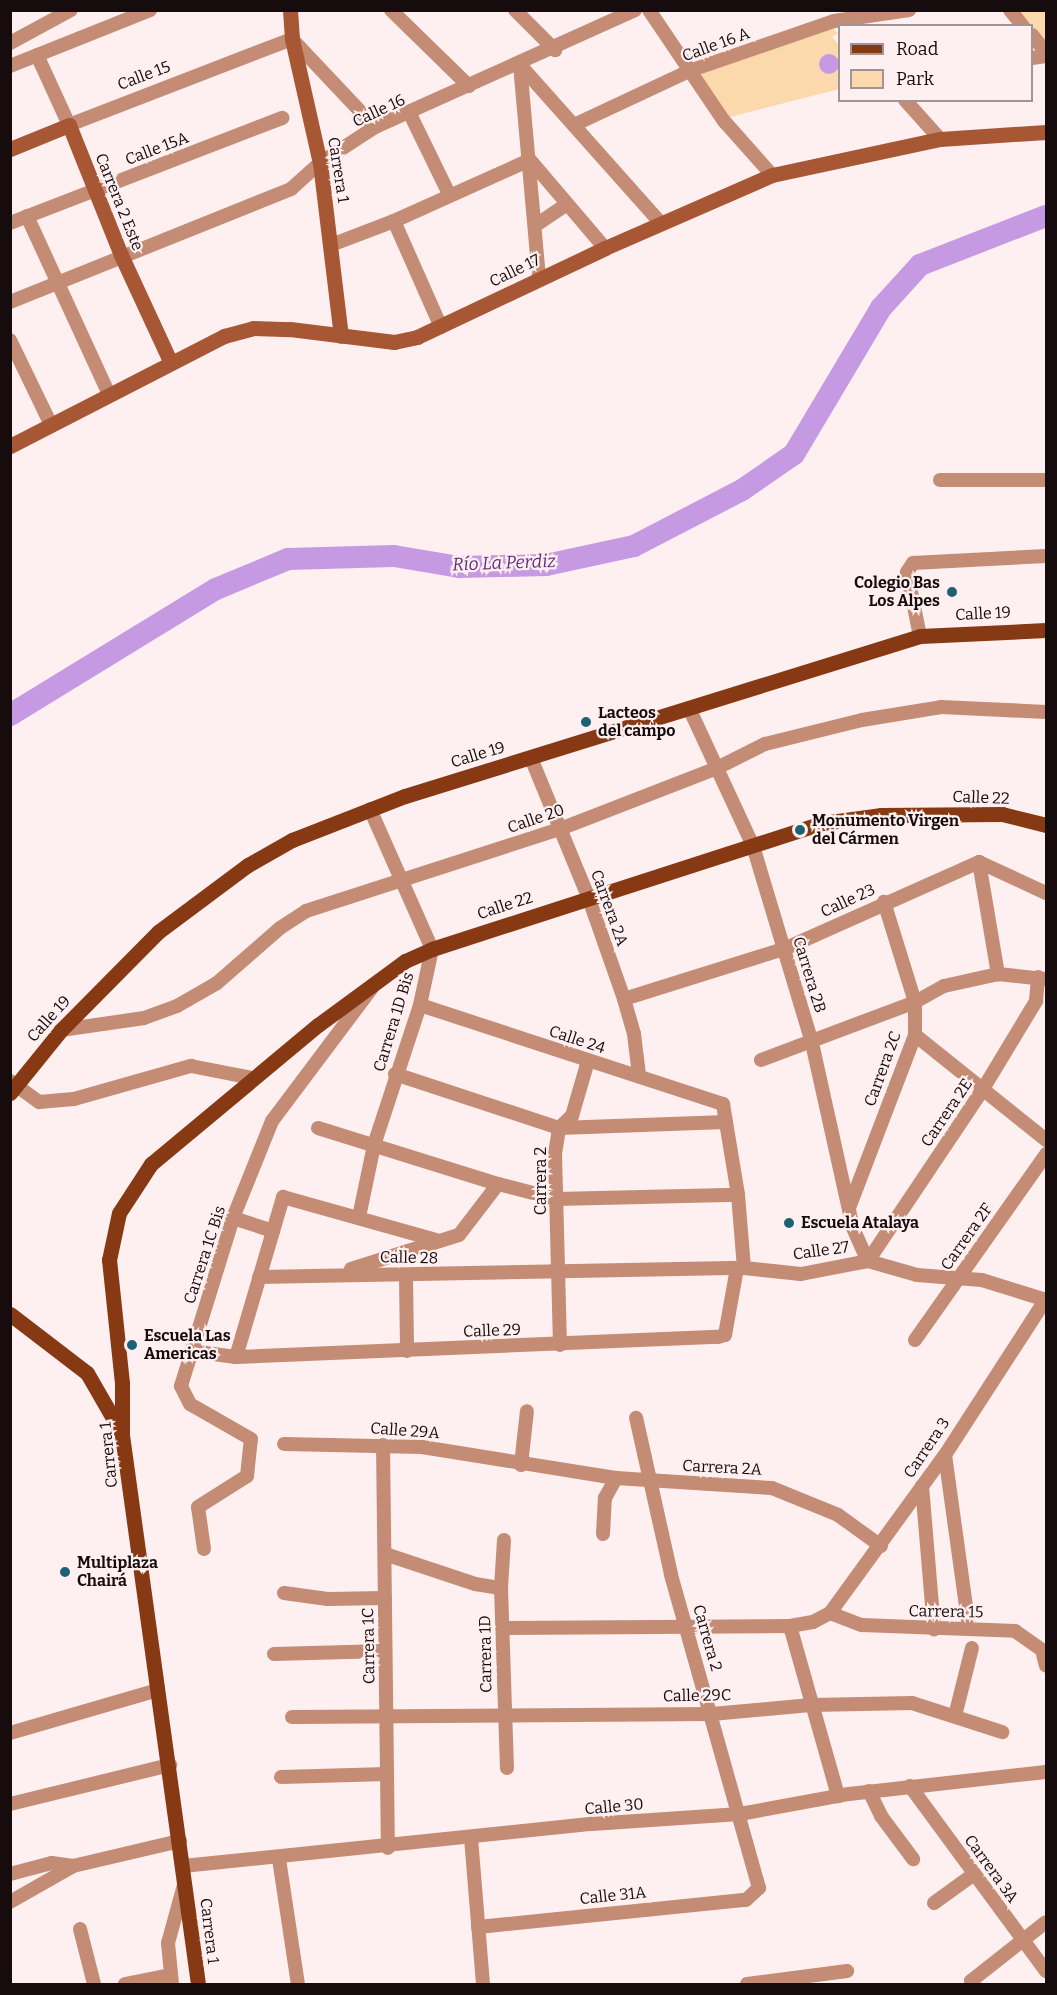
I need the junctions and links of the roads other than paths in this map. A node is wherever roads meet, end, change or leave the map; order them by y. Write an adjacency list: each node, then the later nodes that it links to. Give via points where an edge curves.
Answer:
1 (71, 10): 14 (street)
2 (150, 10): 17 (street)
3 (391, 10): 21 (street)
4 (515, 10): 15 (street)
5 (635, 10): 15 (street, Calle 16)
6 (649, 10): 20 (street)
7 (909, 10): 10 (street, Calle 16 A)
8 (1010, 10): 11 (street)
9 (291, 11): 13 (main road, Carrera 1)
10 (833, 20): 20 (street, Calle 16 A)
11 (1021, 24)
12 (1033, 36): 16 (street)
13 (292, 39): 26 (street, Calle 15); 27 (street); 32 (main road, Carrera 1)
14 (10, 43)
15 (555, 50): 18 (street, Calle 16)
16 (1047, 54)
17 (37, 55): 19 (street); 26 (street, Carrera 2 Este)
18 (520, 65): 21 (street, Calle 16); 25 (street); 31 (street)
19 (10, 66)
20 (689, 71): 25 (street, Calle 16 A); 33 (street, via 724,121)
21 (469, 86): 23 (street, Calle 16)
22 (907, 102): 29 (street)
23 (410, 114): 27 (street, Calle 16); 35 (street)
24 (282, 118): 34 (street, Calle 15A)
25 (576, 124): 39 (street)
26 (69, 125): 30 (main road, Calle 15); 34 (main road, Carrera 2 Este)
27 (375, 127): 32 (street, Calle 16)
28 (1047, 132): 29 (main road, Calle 17)
29 (940, 139): 33 (main road, Calle 17)
30 (10, 149)
31 (530, 160): 35 (street); 36 (street); 41 (street)
32 (320, 163): 42 (main road, Carrera 1); 44 (street, Calle 16, via 291,189)
33 (772, 175): 39 (main road, Calle 17)
34 (94, 191): 37 (street, Calle 15A); 44 (main road, Carrera 2 Este)
35 (449, 194): 38 (street)
36 (566, 205): 41 (street); 43 (street)
37 (27, 216): 40 (street, Calle 15A); 46 (street)
38 (394, 221): 42 (street); 48 (street)
39 (661, 223): 43 (main road, Calle 17)
40 (10, 224)
41 (536, 225): 45 (street)
42 (331, 245): 49 (main road, Carrera 1)
43 (605, 248): 45 (main road, Calle 17)
44 (121, 255): 46 (street, Calle 16); 51 (main road, Carrera 2 Este)
45 (539, 279): 48 (main road, Calle 17)
46 (59, 280): 47 (street, Calle 16); 52 (street)
47 (10, 302)
48 (441, 327): 49 (main road, Calle 17, via 394,342)
49 (341, 336): 51 (main road, Calle 17, via 253,328 224,336)
50 (10, 340): 53 (street)
51 (170, 362): 52 (main road, Calle 17)
52 (109, 394): 53 (main road, Calle 17)
53 (51, 425): 54 (main road, Calle 17)
54 (10, 446)
55 (940, 480): 56 (street)
56 (1047, 480)
57 (1047, 556): 59 (street, via 909,566)
58 (1047, 630): 59 (main road, Calle 19)
59 (920, 636): 60 (main road, Calle 19)
60 (689, 708): 62 (main road, Calle 19); 63 (street, Carrera 2B)
61 (1047, 712): 63 (street, Calle 20, via 941,707 862,720 765,744)
62 (531, 758): 64 (main road, Calle 19); 66 (street, Carrera 2A)
63 (717, 768): 66 (street, Calle 20); 67 (street, Carrera 2B)
64 (370, 809): 69 (street); 81 (main road, Calle 19, via 292,840 248,865 158,932)
65 (1047, 825): 67 (main road, Calle 22, via 1002,814 881,815 823,824)
66 (560, 829): 69 (street, Calle 20); 71 (street, Carrera 2A)
67 (753, 846): 71 (main road, Calle 22); 74 (street, Carrera 2B)
68 (979, 862): 70 (street); 72 (street, Calle 23); 75 (street)
69 (400, 882): 73 (street); 81 (street, Calle 20, via 306,911 216,983 177,1006 144,1018)
70 (1047, 893)
71 (589, 898): 73 (main road, Calle 22); 78 (street, Carrera 2A)
72 (885, 902): 74 (street, Calle 23); 79 (street, Carrera 2C)
73 (432, 949): 77 (main road, Calle 22); 80 (street, Carrera 1D Bis)
74 (784, 949): 78 (street, Calle 23); 83 (street, Carrera 2B)
75 (998, 974): 76 (street); 79 (street, via 944,986)
76 (1042, 978): 90 (street, Carrera 2E, via 1036,1001)
77 (377, 981): 88 (main road, Calle 22); 102 (street, Carrera 1C Bis, via 272,1121)
78 (624, 999): 87 (street, Carrera 2A, via 634,1034)
79 (915, 1002): 82 (street, Carrera 2C); 83 (street)
80 (420, 1005): 85 (street, Calle 24); 86 (street, Carrera 1D Bis)
81 (61, 1029): 89 (main road, Calle 19)
82 (915, 1035): 90 (street); 100 (street, Carrera 2C)
83 (812, 1043): 84 (street); 100 (street, Carrera 2B)
84 (761, 1060)
85 (588, 1061): 87 (street, Calle 24); 93 (street, Carrera 2, via 572,1116)
86 (395, 1074): 93 (street); 95 (street, Carrera 1D Bis)
87 (639, 1075): 91 (street, Calle 24, via 723,1104)
88 (253, 1078): 89 (street, via 191,1066 74,1099 39,1102); 121 (main road, Carrera 1, via 151,1164 119,1213 109,1260 122,1383)
89 (12, 1086)
90 (983, 1089): 94 (street); 105 (street, Carrera 2E)
91 (726, 1122): 93 (street); 98 (street)
92 (318, 1128): 95 (street)
93 (559, 1128): 99 (street, Carrera 2)
94 (1047, 1140)
95 (374, 1145): 97 (street); 101 (street, Carrera 1D Bis)
96 (1047, 1154): 111 (street, Carrera 2F)
97 (498, 1184): 99 (street); 104 (street, via 459,1235)
98 (738, 1195): 99 (street); 106 (street)
99 (556, 1198): 108 (street, Carrera 2)
100 (848, 1210): 105 (street, Carrera 2B)
101 (359, 1217): 103 (street, via 283,1197); 104 (street)
102 (233, 1218): 103 (street); 116 (street, Carrera 1C Bis)
103 (273, 1231): 109 (street)
104 (436, 1240): 107 (street)
105 (868, 1261): 106 (street, Calle 27, via 801,1274); 111 (street, Calle 27, via 917,1275)
106 (740, 1268): 108 (street, Calle 27); 115 (street, Calle 29, via 725,1335)
107 (344, 1272): 109 (street, Calle 28); 110 (street, Calle 28)
108 (558, 1272): 110 (street, Calle 28); 115 (street, Carrera 2)
109 (260, 1276): 118 (street)
110 (406, 1276): 117 (street)
111 (958, 1278): 112 (street, Calle 27, via 982,1280); 114 (street, Carrera 2F)
112 (1046, 1299): 124 (street, Carrera 3)
113 (10, 1314): 121 (main road, via 87,1373)
114 (915, 1340)
115 (560, 1345): 117 (street, Calle 29)
116 (192, 1351): 118 (street, Calle 29); 132 (street, Carrera 1C Bis, via 181,1386 190,1404 250,1439 247,1476 198,1507)
117 (407, 1351): 118 (street, Calle 29)
118 (236, 1357)
119 (527, 1411): 125 (street)
120 (636, 1418): 127 (street, Carrera 2)
121 (122, 1435): 147 (main road, Carrera 1)
122 (284, 1444): 123 (street, Calle 29A)
123 (383, 1444): 125 (street, Calle 29A); 133 (street, Carrera 1C)
124 (945, 1455): 128 (street, Carrera 3); 141 (street)
125 (521, 1465): 126 (street, Calle 29A)
126 (616, 1478): 127 (street, Carrera 2A); 129 (street, via 605,1498)
127 (653, 1481): 131 (street, Carrera 2A, via 772,1488 838,1515); 139 (street, Carrera 2)
128 (922, 1486): 131 (street, Carrera 3); 142 (street)
129 (603, 1534)
130 (504, 1540): 134 (street, Carrera 1D)
131 (881, 1546): 137 (street, Carrera 3)
132 (204, 1549)
133 (385, 1554): 134 (street, via 475,1584); 136 (street, Carrera 1C)
134 (501, 1588): 140 (street, Carrera 1D)
135 (284, 1593): 136 (street, via 328,1599)
136 (385, 1598): 144 (street, Carrera 1C)
137 (830, 1613): 138 (street, via 813,1622); 142 (street, Carrera 15, via 862,1625)
138 (790, 1626): 139 (street); 148 (street)
139 (686, 1627): 140 (street); 150 (street, Carrera 2)
140 (503, 1628): 149 (street, Carrera 1D)
141 (969, 1628): 142 (street, Carrera 15); 146 (street, Carrera 15, via 1015,1631 1042,1650)
142 (934, 1629)
143 (972, 1648): 152 (street)
144 (385, 1651): 145 (street); 151 (street, Carrera 1C)
145 (274, 1654)
146 (1047, 1666)
147 (158, 1690): 155 (street); 156 (main road, Carrera 1)
148 (811, 1705): 150 (street, Calle 29C); 152 (street, Calle 29C, via 912,1703); 163 (street)
149 (503, 1713): 150 (street, Calle 29C); 151 (street, Calle 29C); 157 (street, Carrera 1D)
150 (712, 1714): 165 (street, Carrera 2)
151 (387, 1715): 153 (street); 159 (street, Carrera 1C)
152 (955, 1716): 154 (street, Calle 29C)
153 (292, 1717)
154 (1002, 1732)
155 (10, 1733)
156 (170, 1766): 164 (street); 167 (main road, Carrera 1)
157 (507, 1768)
158 (1047, 1772): 161 (street, Calle 30)
159 (387, 1774): 160 (street); 168 (street, Carrera 1C)
160 (281, 1777)
161 (910, 1786): 162 (street, Calle 30); 174 (street, Carrera 3A)
162 (869, 1791): 163 (street, Calle 30); 170 (street, via 881,1816)
163 (838, 1796): 165 (street, Calle 30)
164 (10, 1804)
165 (740, 1814): 166 (street, Calle 30); 176 (street, Carrera 2, via 759,1888)
166 (471, 1838): 168 (street, Calle 30); 180 (street)
167 (180, 1841): 171 (street); 172 (main road, Carrera 1)
168 (388, 1848): 169 (street, Calle 30)
169 (279, 1859): 172 (street, Calle 30); 190 (street)
170 (913, 1859)
171 (73, 1866): 173 (street, via 52,1863); 177 (street)
172 (183, 1866): 175 (main road, Carrera 1)
173 (10, 1874)
174 (974, 1874): 178 (street); 182 (street, Carrera 3A)
175 (185, 1883): 185 (street, Carrera 1, via 168,1943); 189 (main road, Carrera 1)
176 (752, 1898): 180 (street, Calle 31A)
177 (10, 1902)
178 (934, 1903)
179 (1047, 1922): 182 (street)
180 (478, 1927): 191 (street)
181 (80, 1929): 187 (street)
182 (1022, 1941): 184 (street, Carrera 3A); 186 (street)
183 (847, 1971): 192 (street)
184 (1047, 1971)
185 (172, 1980): 188 (street)
186 (972, 1983)
187 (94, 1984)
188 (125, 1984)
189 (198, 1984)
190 (298, 1984)
191 (483, 1984)
192 (752, 1984)

